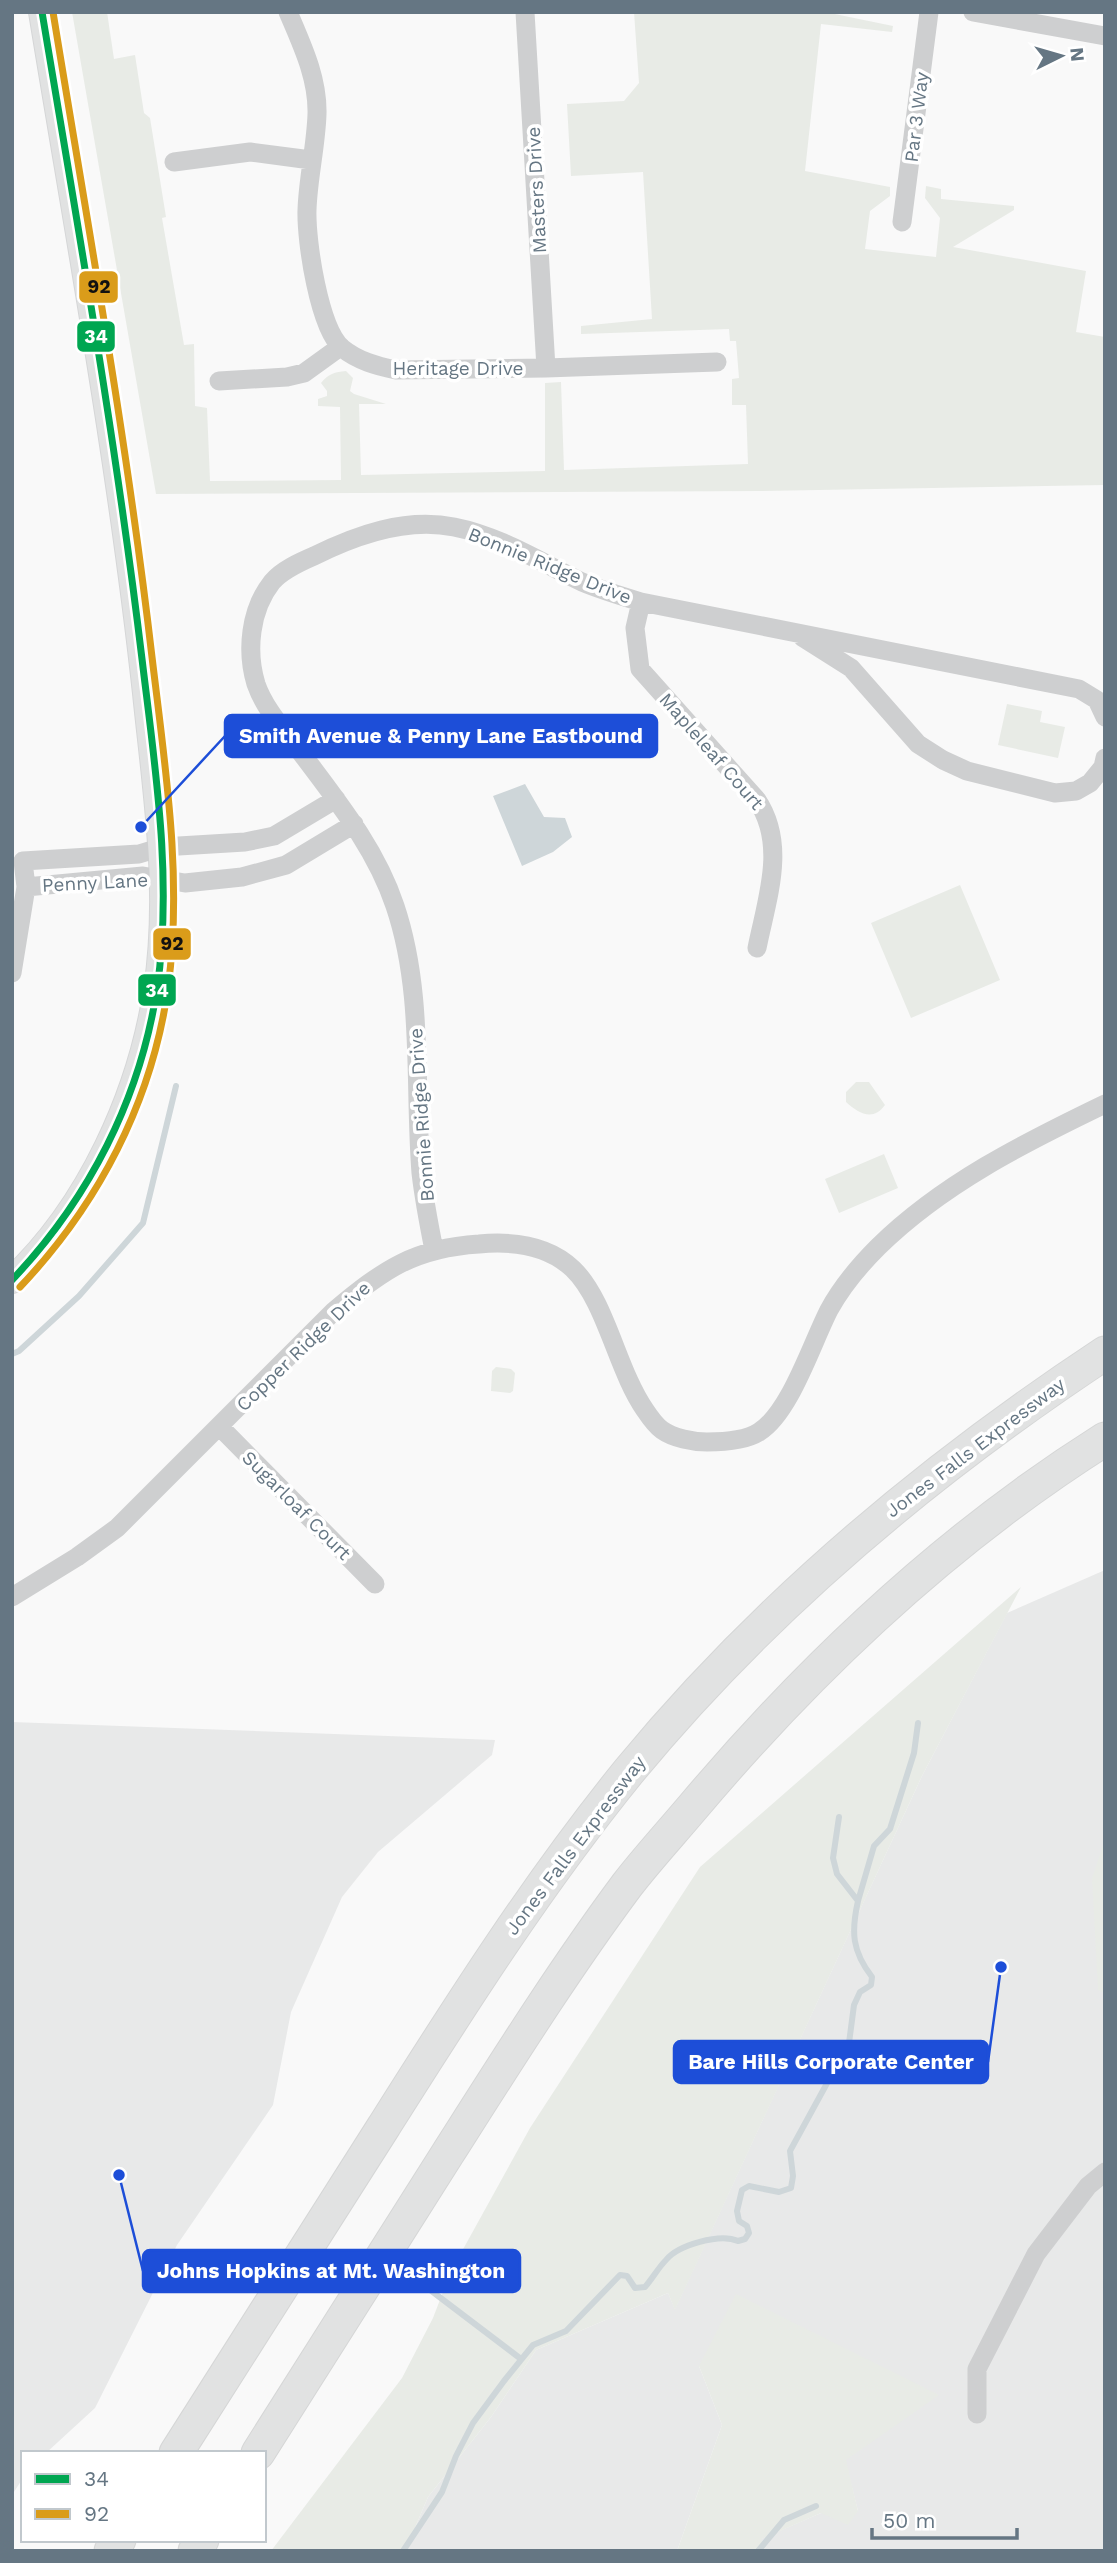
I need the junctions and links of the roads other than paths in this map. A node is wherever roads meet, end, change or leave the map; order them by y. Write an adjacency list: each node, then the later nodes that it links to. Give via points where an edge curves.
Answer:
1 (42, 12): 20 (main road, via 124,517)
2 (288, 12): 7 (street, via 315,92)
3 (525, 12): 12 (street, Masters Drive)
4 (929, 12): 9 (street, Par 3 Way)
5 (973, 12): 6 (street)
6 (1105, 36)
7 (312, 160): 8 (street, via 250,152); 10 (street, via 307,212 313,270 328,326)
8 (174, 162)
9 (902, 222)
10 (340, 347): 12 (street, Heritage Drive, via 374,366 396,370); 13 (street, via 304,373)
11 (717, 362): 12 (street, Heritage Drive)
12 (546, 368)
13 (219, 381)
14 (640, 602): 15 (street, Bonnie Ridge Drive); 18 (street, Bonnie Ridge Drive, via 585,583 484,534 451,526 412,525 374,531 292,566 272,581 254,619 254,674 268,708); 23 (street, Mapleleaf Court, via 635,628 640,669 768,816 772,872)
15 (792, 631): 16 (street, Bonnie Ridge Drive, via 1079,689 1097,700); 17 (street, Bonnie Ridge Drive, via 851,668 918,744 967,771 1055,793 1076,791 1090,783)
16 (1105, 716)
17 (1104, 765)
18 (337, 799): 19 (street, Bonnie Ridge Drive); 20 (street, via 274,836)
19 (354, 824): 21 (street, via 286,865 265,872 185,883); 26 (street, Bonnie Ridge Drive, via 384,876 408,954 415,1003 421,1174)
20 (162, 847): 21 (main road); 22 (street, Penny Lane, via 138,854 23,862)
21 (164, 880): 22 (street, Penny Lane, via 143,876); 27 (main road, via 157,990 129,1101 102,1161 63,1220)
22 (26, 887): 24 (street, Penny Lane)
23 (758, 948)
24 (12, 973)
25 (1105, 1104): 26 (street, Copper Ridge Drive, via 967,1177 909,1219 855,1271 831,1306 781,1410 759,1432 723,1441 684,1439 662,1430 638,1399 589,1290 573,1269 553,1255 503,1242)
26 (434, 1250): 29 (street, Copper Ridge Drive, via 400,1261 371,1280 334,1311)
27 (12, 1280)
28 (1105, 1353): 35 (highway, Jones Falls Expressway, via 890,1510 762,1627 631,1769 503,1939)
29 (220, 1427): 31 (street, Sugarloaf Court); 32 (street, Copper Ridge Drive, via 117,1528)
30 (1105, 1439): 36 (highway, via 1005,1508 868,1623 747,1744 637,1874 510,2055)
31 (375, 1584)
32 (12, 1597)
33 (1105, 2172): 34 (street, via 1088,2186 1035,2254 977,2369)
34 (977, 2414)
35 (177, 2451)
36 (259, 2451)

